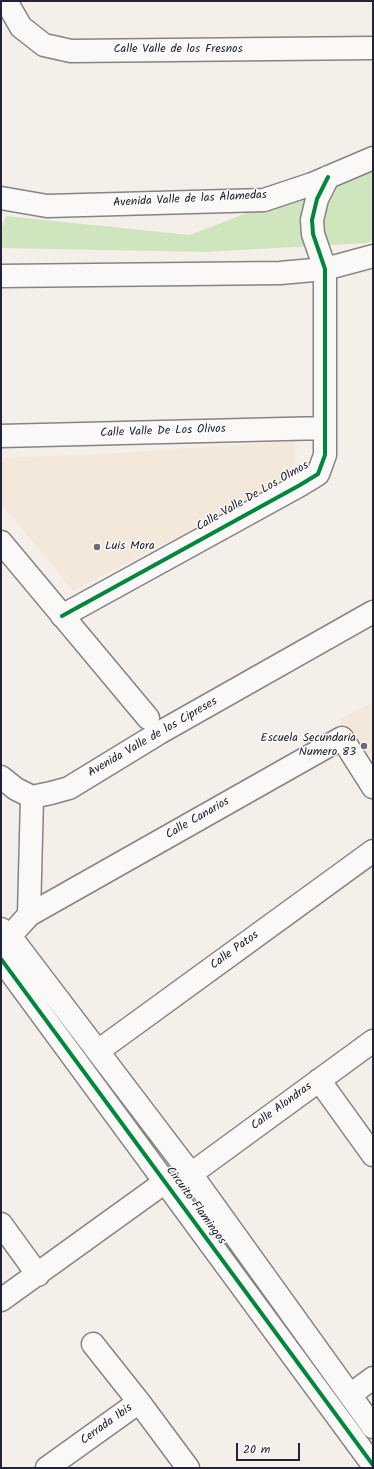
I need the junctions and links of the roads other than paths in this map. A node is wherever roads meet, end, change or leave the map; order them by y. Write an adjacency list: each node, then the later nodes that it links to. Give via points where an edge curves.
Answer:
1 (6, 1): 2 (street, Calle Valle de los Fresnos, via 21,27 44,45 71,51)
2 (373, 48)
3 (373, 158): 4 (street, Avenida Valle de las Alamedas)
4 (328, 177): 5 (street, Avenida Valle de las Alamedas, via 264,200 47,206); 7 (street, Calle Valle De Los Olmos, via 317,198 312,220 313,234)
5 (1, 198)
6 (373, 256): 7 (street)
7 (325, 269): 8 (street, via 280,273); 9 (street, Calle Valle De Los Olmos)
8 (1, 276)
9 (326, 428): 10 (street, Calle Valle De Los Olivos); 13 (street, Calle Valle De Los Olmos, via 325,455 318,474)
10 (1, 436)
11 (1, 542): 13 (street)
12 (373, 612): 17 (street, Avenida Valle de los Cipreses, via 166,729 69,788)
13 (62, 616): 14 (street)
14 (148, 718)
15 (1, 777): 17 (street)
16 (373, 787): 19 (street, Calle Canarios, via 342,738)
17 (32, 797): 19 (street)
18 (373, 851): 23 (street, Calle Patos)
19 (29, 915): 20 (street, Calle Canarios)
20 (4, 935): 23 (street, Circuito Flamingos)
21 (1, 959): 27 (street, Circuito Flamingos)
22 (373, 1041): 24 (street, Calle Alondras)
23 (98, 1051): 26 (street, Circuito Flamingos)
24 (319, 1080): 25 (street); 26 (street, Calle Alondras)
25 (373, 1154)
26 (191, 1174): 33 (street, Circuito Flamingos)
27 (165, 1182): 29 (street); 36 (street, Circuito Flamingos)
28 (1, 1224): 29 (street)
29 (38, 1274): 30 (street)
30 (1, 1300)
31 (93, 1344): 34 (street)
32 (373, 1378): 33 (street)
33 (350, 1395): 35 (street, Circuito Flamingos)
34 (139, 1402): 37 (street, Cerrada Ibis); 38 (street, Cerrada Ibis)
35 (373, 1427)
36 (373, 1465)
37 (47, 1468)
38 (188, 1468)

